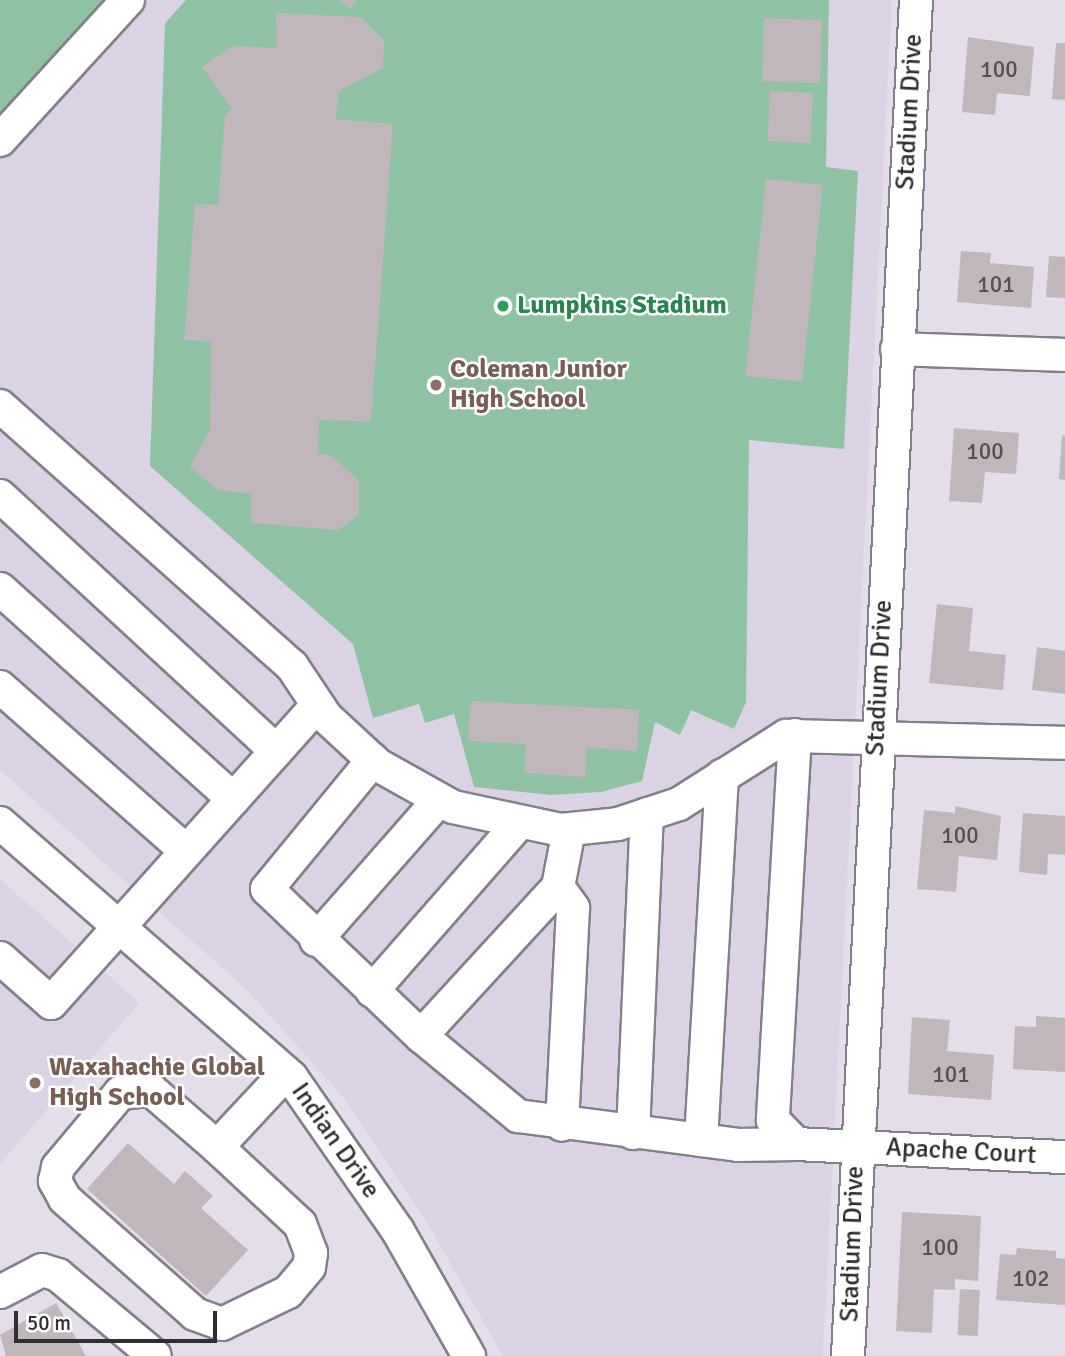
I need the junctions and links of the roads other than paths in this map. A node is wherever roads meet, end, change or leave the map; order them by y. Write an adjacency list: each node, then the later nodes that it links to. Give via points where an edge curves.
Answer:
1 (128, 0): 3 (street)
2 (916, 0): 4 (street, Stadium Drive)
3 (0, 140)
4 (897, 349): 5 (street); 12 (street, Stadium Drive)
5 (1065, 355)
6 (0, 406): 10 (street, via 292,666)
7 (0, 496): 14 (street)
8 (0, 589): 17 (street)
9 (0, 687): 23 (street)
10 (317, 705): 14 (street); 15 (street)
11 (795, 735): 12 (street); 16 (street, via 768,744); 34 (street, via 773,1120)
12 (876, 741): 13 (street); 36 (street, Stadium Drive)
13 (1065, 743)
14 (276, 751): 17 (street)
15 (373, 760): 18 (street); 26 (street, Apache Court, via 267,889)
16 (722, 776): 19 (street); 33 (street)
17 (233, 799): 23 (street)
18 (438, 801): 21 (street); 26 (street)
19 (647, 814): 22 (street); 32 (street)
20 (0, 823): 25 (street, Indian Drive)
21 (518, 824): 22 (street); 28 (street)
22 (569, 830): 24 (street)
23 (186, 852): 25 (street)
24 (558, 887): 29 (street); 31 (street, via 573,908)
25 (118, 928): 27 (street, via 51,1003); 30 (street, Indian Drive)
26 (316, 940): 28 (street, Apache Court)
27 (0, 958)
28 (372, 991): 29 (street, Apache Court)
29 (421, 1036): 31 (street, Apache Court, via 518,1116)
30 (286, 1073): 35 (street); 40 (street, Indian Drive, via 398,1231)
31 (562, 1125): 32 (street, Apache Court)
32 (634, 1133): 33 (street, Apache Court)
33 (701, 1140): 34 (street, Apache Court)
34 (796, 1144): 36 (street, Apache Court)
35 (216, 1147): 35 (street, via 151,1090 131,1089 120,1093 64,1154 55,1181 65,1199 195,1314 222,1324 288,1292 311,1253 300,1224)
36 (856, 1148): 37 (street, Apache Court); 41 (street, Stadium Drive)
37 (1065, 1157)
38 (0, 1292): 39 (street, via 42,1270 58,1275)
39 (155, 1356)
40 (469, 1356)
41 (848, 1356)

